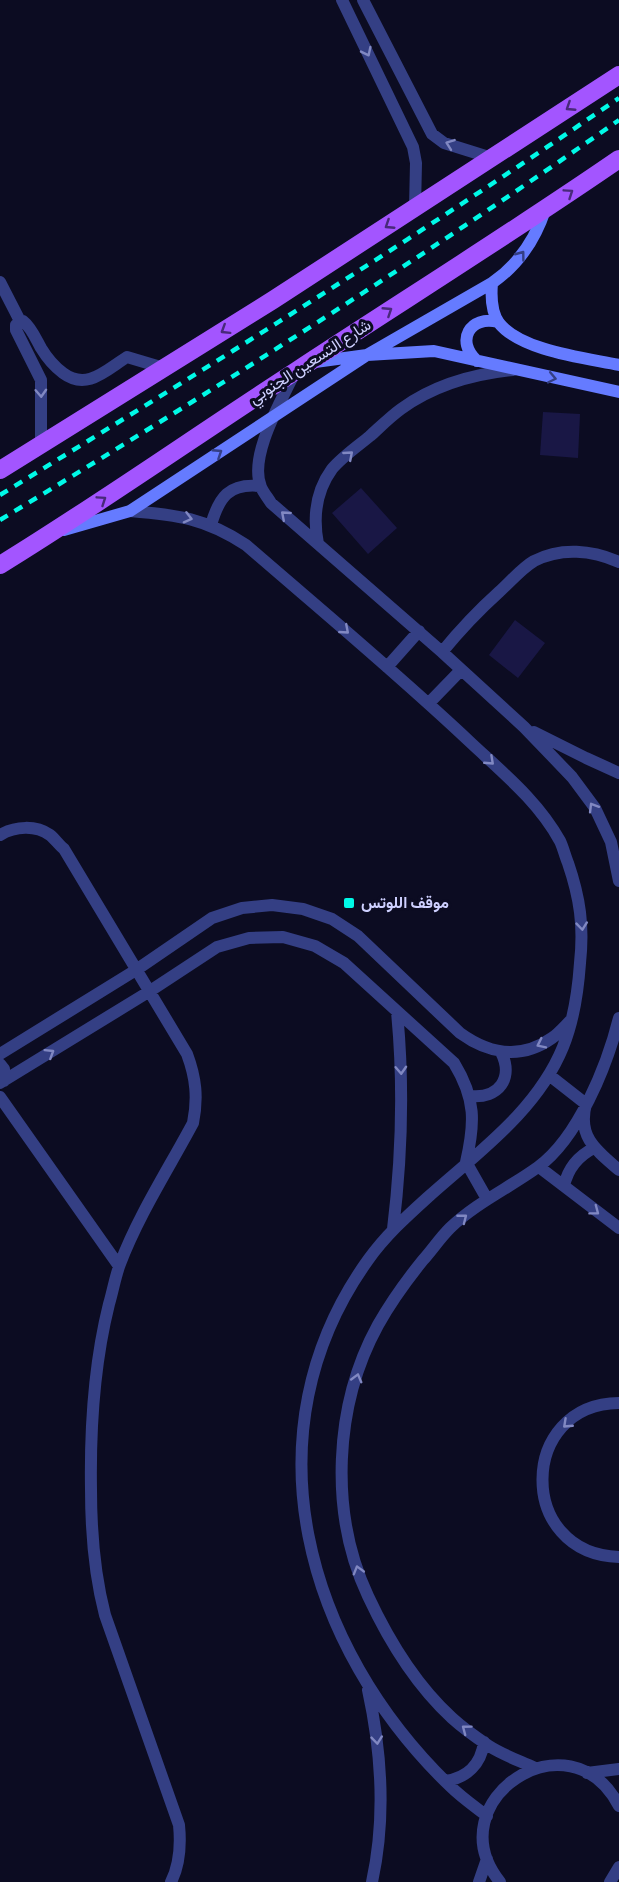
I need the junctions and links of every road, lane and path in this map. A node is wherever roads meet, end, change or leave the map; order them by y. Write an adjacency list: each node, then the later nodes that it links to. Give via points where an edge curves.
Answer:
1 (342, 0): 6 (street, one-way to 6, via 410,138 416,163)
2 (363, 0): 4 (street, one-way to 2, via 444,143 432,134)
3 (619, 75): 4 (main road, one-way to 4)
4 (492, 158): 6 (main road)
5 (619, 159): 7 (main road, شارع التسعين الجنوبي, one-way to 5)
6 (415, 208): 16 (main road, one-way to 16)
7 (545, 210): 9 (street, one-way to 7, via 524,252); 15 (main road, شارع التسعين الجنوبي, one-way to 7)
8 (0, 282): 10 (street)
9 (492, 283): 11 (street, via 491,299); 12 (street)
10 (20, 321): 16 (street, via 27,324 57,368 72,380 92,378 127,357); 20 (street, one-way to 20, via 16,330 41,380)
11 (498, 322): 13 (street, via 479,321 471,327 466,345); 14 (street, via 544,349)
12 (367, 355): 13 (street, via 434,351); 15 (street); 19 (street)
13 (477, 361): 17 (street)
14 (619, 365)
15 (302, 367): 19 (street); 25 (main road, شارع التسعين الجنوبي, one-way to 15)
16 (164, 368): 20 (main road)
17 (516, 370): 18 (street, one-way to 18); 26 (street, one-way to 17, via 316,508 333,468 400,410 431,392 473,376)
18 (619, 392)
19 (274, 417): 22 (street, via 260,455); 23 (street, one-way to 19)
20 (42, 444): 21 (main road)
21 (0, 470)
22 (260, 486): 24 (street, via 246,484 233,489 222,498); 26 (street, one-way to 22, via 271,503)
23 (130, 511): 24 (street, one-way to 24, via 173,514); 25 (street)
24 (211, 525): 31 (street, one-way to 31, via 246,545)
25 (54, 532): 28 (main road, شارع التسعين الجنوبي)
26 (318, 544): 29 (street)
27 (619, 562): 30 (street, via 588,552 569,551 533,561)
28 (0, 565)
29 (419, 631): 30 (street); 31 (street)
30 (442, 652): 32 (street)
31 (387, 667): 33 (street)
32 (461, 670): 33 (street); 34 (street)
33 (429, 703): 42 (street, one-way to 42, via 533,801 561,842 577,887 583,934)
34 (524, 727): 35 (street); 37 (street, one-way to 34, via 572,777)
35 (619, 773)
36 (0, 835): 39 (street, via 9,829 30,827 49,834 63,849)
37 (615, 845): 38 (street)
38 (619, 881)
39 (136, 970): 40 (street); 44 (street, via 212,918 242,908 272,905 303,909 332,919 358,936 460,1033 487,1049); 45 (street)
40 (150, 991): 41 (street, via 217,947 249,938 283,937 315,946 344,963); 48 (street, one-way to 40); 60 (street, via 187,1054 196,1088 196,1106 193,1123)
41 (397, 1012): 49 (street, via 454,1063); 59 (street, one-way to 59, via 402,1120)
42 (573, 1018): 44 (street, one-way to 44, via 552,1038 528,1050); 47 (street)
43 (619, 1018): 51 (street, via 612,1046)
44 (501, 1052): 49 (street, via 506,1061 504,1081 490,1095)
45 (0, 1054)
46 (0, 1064): 48 (street, via 4,1070)
47 (549, 1075): 51 (street); 53 (street, via 509,1125)
48 (2, 1082)
49 (470, 1096): 53 (street, via 474,1116)
50 (0, 1097): 60 (street)
51 (586, 1104): 52 (street, via 584,1126); 54 (street, via 560,1147)
52 (594, 1148): 55 (street); 56 (street, via 574,1163)
53 (466, 1162): 57 (street); 59 (street)
54 (538, 1167): 56 (street); 57 (street)
55 (619, 1170)
56 (564, 1186): 58 (street, one-way to 58)
57 (487, 1199): 64 (street, one-way to 57, via 452,1719 420,1683 380,1620 361,1581 349,1539 343,1496 343,1452 348,1409 377,1327 399,1290 450,1228)
58 (619, 1228)
59 (393, 1229): 63 (street, via 368,1260 328,1331 309,1396 302,1438 301,1479 313,1562 345,1645)
60 (119, 1266): 73 (street, via 94,1388 91,1537 105,1615 180,1825 179,1861)
61 (618, 1402): 62 (street, one-way to 62, via 596,1406 561,1428 543,1465 542,1485 546,1506 569,1540 587,1551)
62 (619, 1557)
63 (366, 1683): 68 (street); 74 (street, one-way to 74, via 381,1772 381,1818)
64 (484, 1742): 65 (street); 68 (street, via 475,1766 462,1777)
65 (535, 1768): 67 (street, via 553,1765); 70 (street, via 505,1786)
66 (619, 1769): 67 (street)
67 (587, 1773): 69 (street, via 605,1786)
68 (445, 1781): 70 (street)
69 (619, 1806)
70 (487, 1816): 71 (street)
71 (487, 1859): 75 (street); 76 (street)
72 (619, 1867): 77 (street)
73 (171, 1882)
74 (372, 1882)
75 (479, 1882)
76 (500, 1882)
77 (610, 1882)

